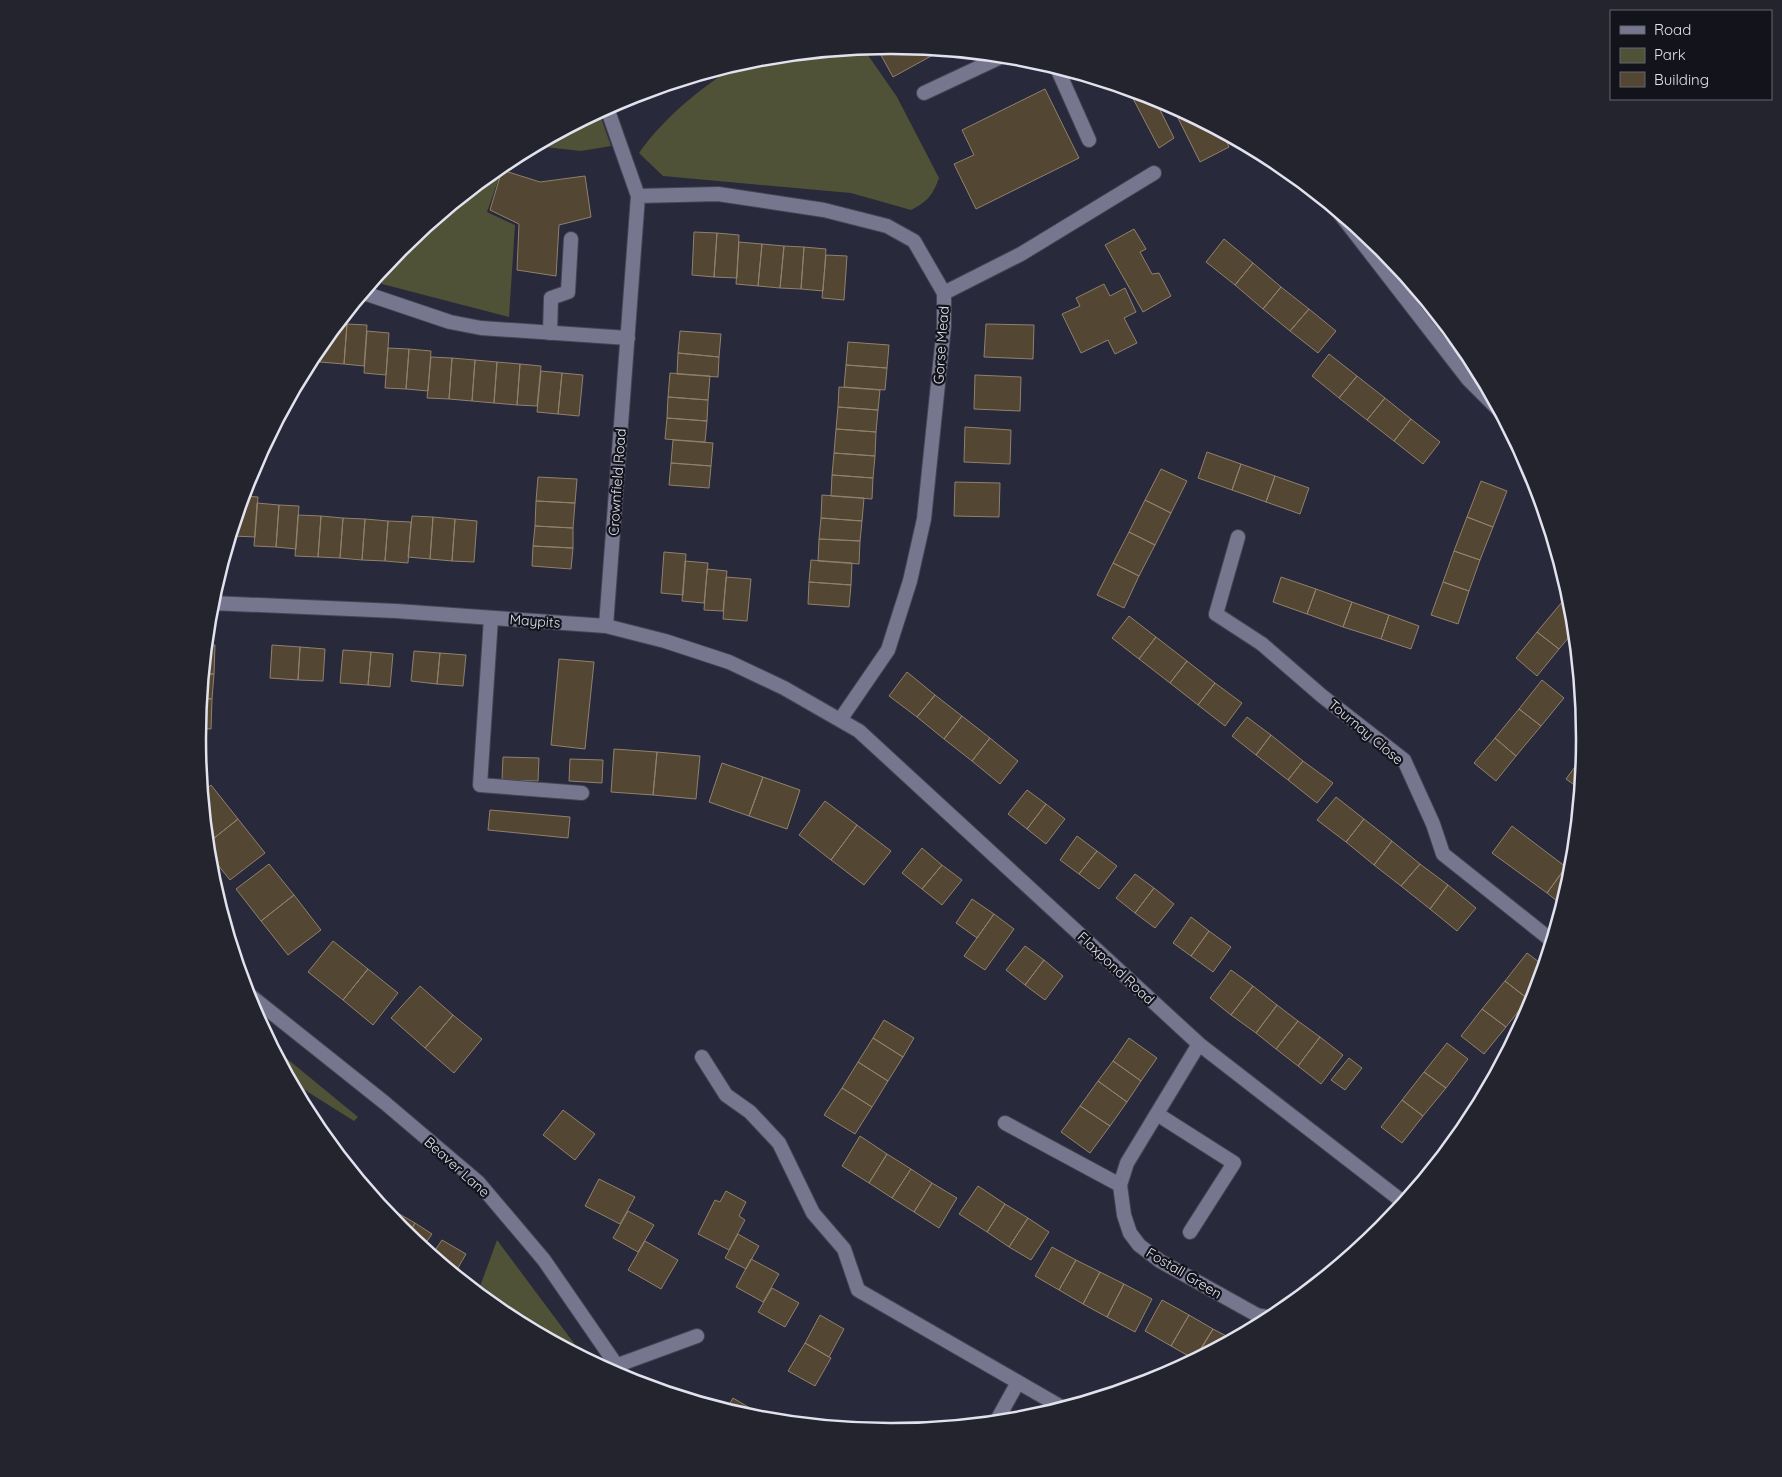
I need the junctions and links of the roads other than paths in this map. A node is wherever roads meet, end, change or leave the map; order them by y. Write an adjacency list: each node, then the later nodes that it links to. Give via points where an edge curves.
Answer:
1 (991, 62): 3 (street)
2 (1060, 75): 5 (street)
3 (924, 93)
4 (609, 115): 7 (street, Crownfield Road)
5 (1089, 140)
6 (1154, 173): 10 (street, via 1021,254)
7 (638, 196): 10 (street, Gorse Mead, via 718,194 824,210 887,226 914,241); 13 (street, Crownfield Road)
8 (571, 239): 12 (street, via 568,292 551,298)
9 (1382, 262): 14 (street, via 1468,379)
10 (944, 293): 19 (street, Gorse Mead, via 944,326 924,519 910,581 888,650)
11 (370, 295): 12 (street, via 450,322 481,328)
12 (550, 333): 13 (street)
13 (628, 338): 18 (street, Crownfield Road)
14 (1482, 393)
15 (1238, 537): 21 (street, Tournay Close, via 1216,614 1262,644 1404,760 1443,854)
16 (219, 603): 17 (street, Maypits)
17 (491, 618): 18 (street, Maypits); 20 (street, via 480,785)
18 (606, 626): 19 (street, Maypits, via 729,662)
19 (840, 720): 23 (street, Flaxpond Road, via 859,731)
20 (582, 792)
21 (1546, 936)
22 (259, 1002): 32 (street, Beaver Lane, via 478,1182 544,1260 602,1347)
23 (1199, 1044): 25 (street); 28 (street, Flaxpond Road)
24 (702, 1057): 33 (street, via 726,1095 750,1112 779,1143 813,1213 844,1249 858,1290)
25 (1157, 1114): 27 (street, via 1127,1163); 29 (street, via 1234,1163)
26 (1005, 1123): 27 (street)
27 (1120, 1184): 30 (street, Fostall Green, via 1130,1233 1139,1245 1160,1261)
28 (1398, 1198)
29 (1190, 1232)
30 (1259, 1315)
31 (697, 1336): 32 (street)
32 (618, 1365)
33 (1018, 1382): 34 (street); 35 (street)
34 (1055, 1403)
35 (1001, 1414)

